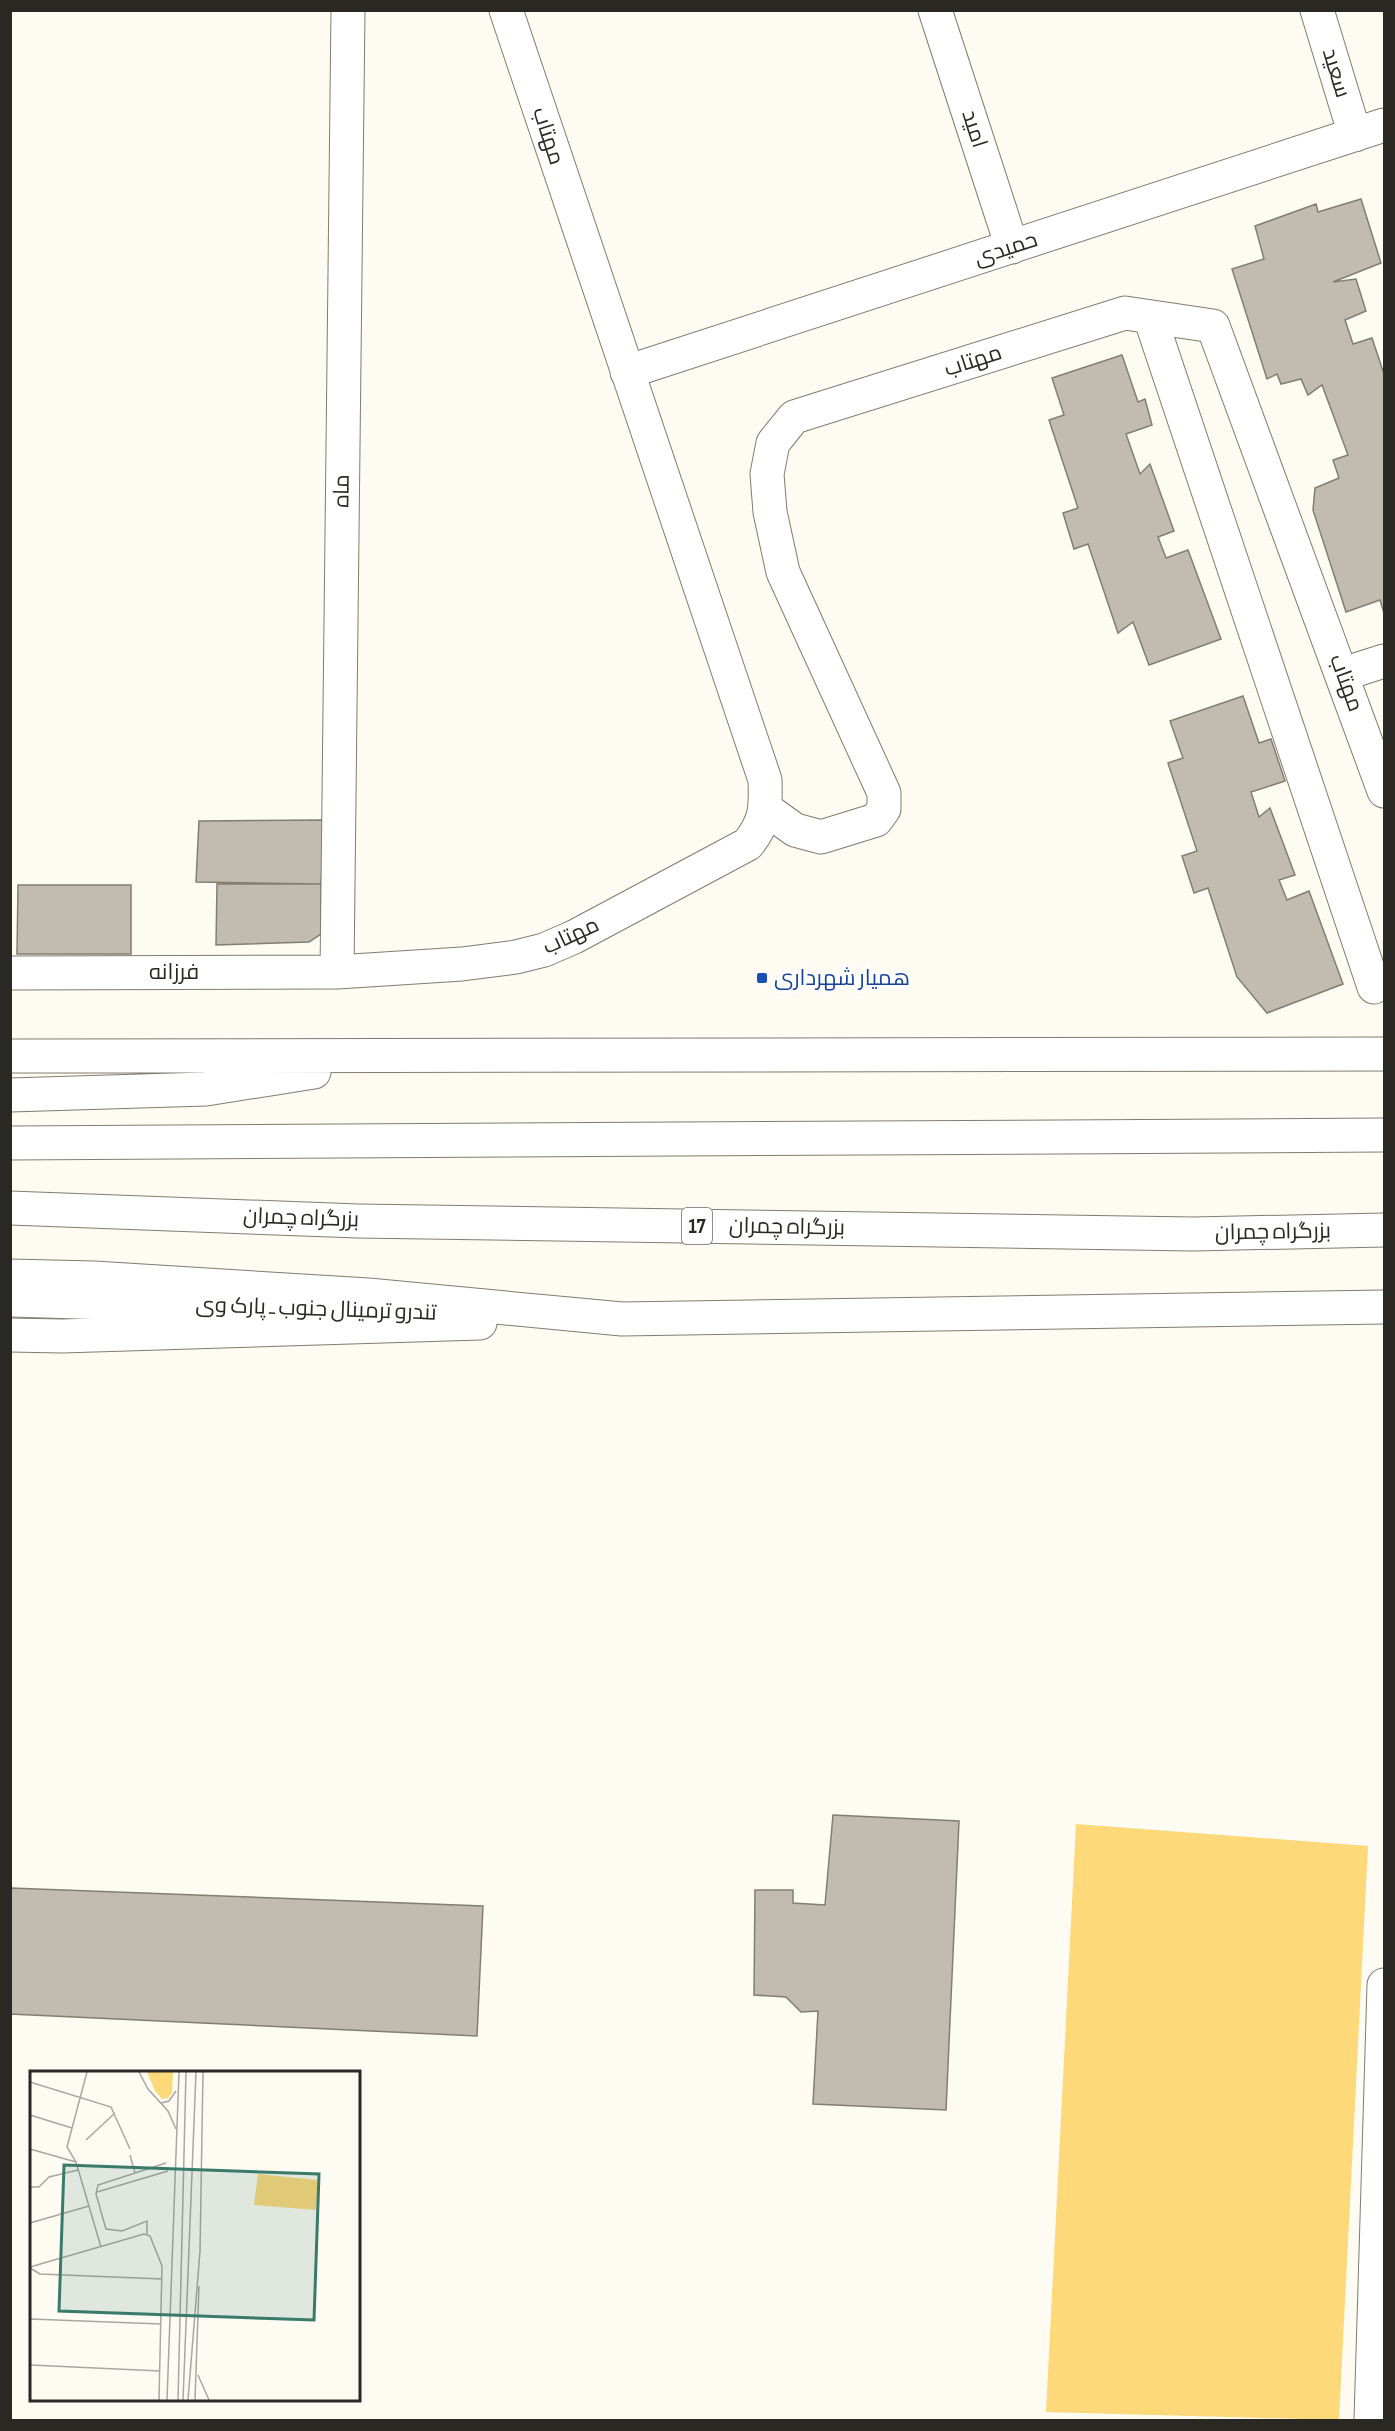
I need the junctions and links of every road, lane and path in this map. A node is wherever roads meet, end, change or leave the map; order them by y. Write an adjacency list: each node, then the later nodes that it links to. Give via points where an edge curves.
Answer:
1 (348, 10): 13 (main road, ماه)
2 (506, 10): 8 (main road, مهتاب)
3 (935, 10): 6 (main road, امید)
4 (1317, 10): 5 (main road, سعید)
5 (1370, 130): 6 (main road, حمیدی)
6 (1012, 247): 8 (main road, حمیدی)
7 (1150, 317): 10 (main road, مهتاب, via 1213,326); 12 (main road, مهتاب, via 1125,313 794,417 773,442 767,474 770,512 783,572 884,793 884,809 876,820 822,837 795,830); 15 (main road)
8 (627, 372): 12 (main road, مهتاب, via 765,780)
9 (1384, 661): 10 (main road)
10 (1343, 674): 11 (main road, مهتاب)
11 (1384, 791)
12 (766, 809): 13 (main road, مهتاب, via 748,844 544,950 462,964)
13 (337, 972): 14 (main road, فرزانه)
14 (10, 973)
15 (1374, 987)
16 (1384, 1054): 18 (main road)
17 (10, 1056): 18 (main road)
18 (413, 1056): 19 (main road, via 206,1089)
19 (10, 1095)
20 (1384, 1135): 21 (main road)
21 (10, 1143)
22 (10, 1208): 23 (main road, بزرگراه چمران / 17, via 394,1221 1193,1234)
23 (1384, 1230)
24 (10, 1276): 27 (main road, via 368,1295)
25 (10, 1300): 27 (main road, تندرو ترمینال جنوب ـ پارک وی)
26 (1384, 1307): 27 (main road)
27 (622, 1319): 28 (main road)
28 (10, 1335)
29 (1384, 1985): 30 (main road)
30 (1371, 2421)

